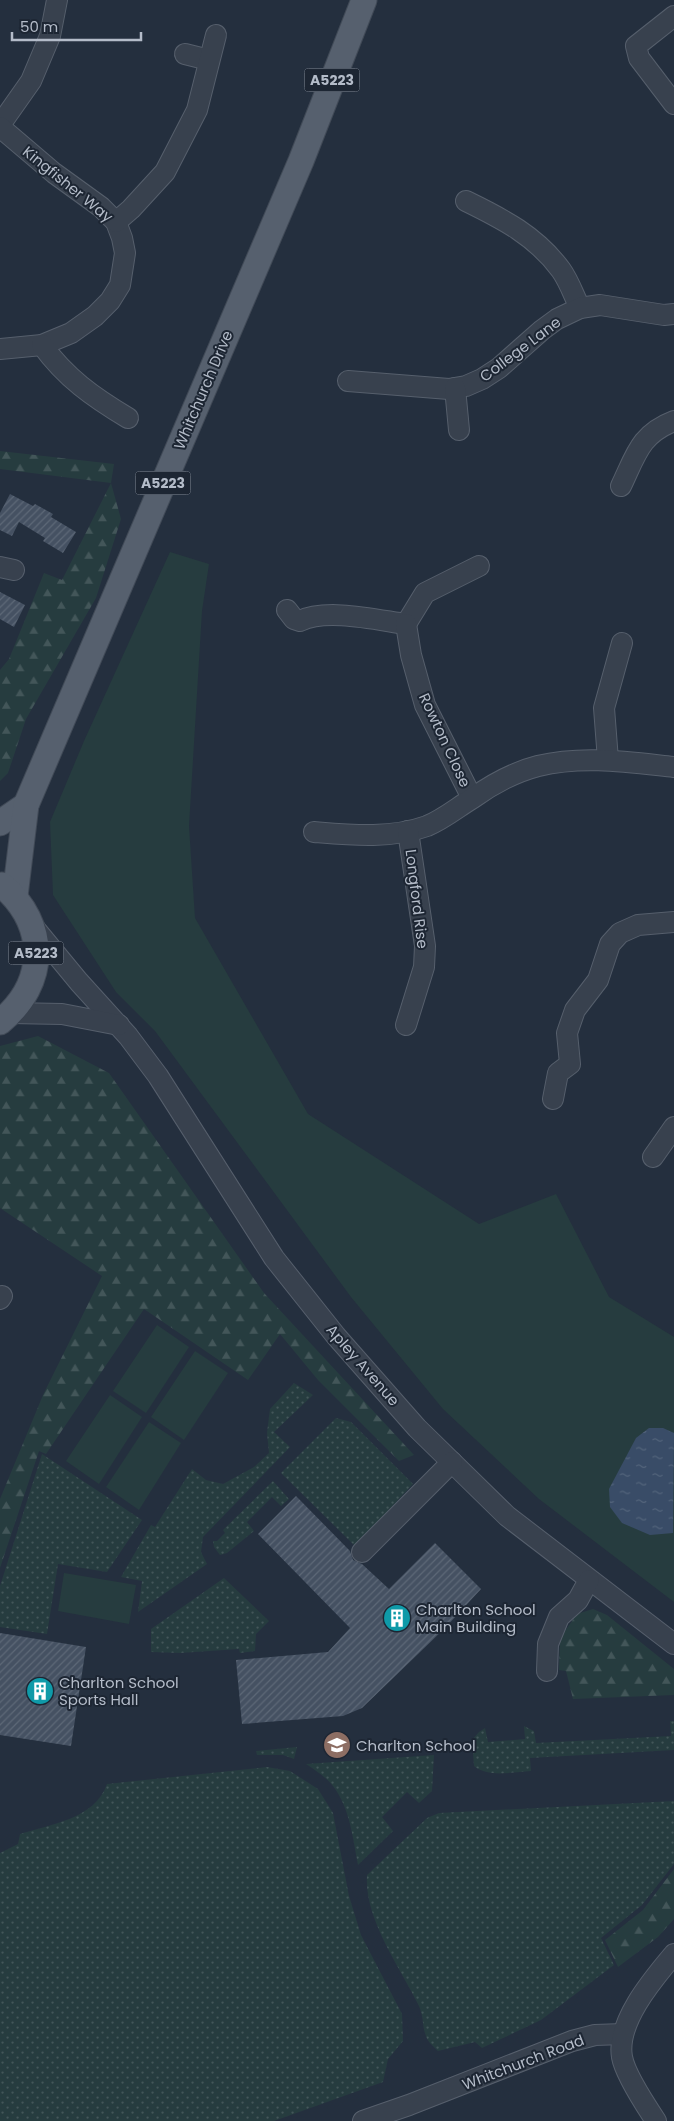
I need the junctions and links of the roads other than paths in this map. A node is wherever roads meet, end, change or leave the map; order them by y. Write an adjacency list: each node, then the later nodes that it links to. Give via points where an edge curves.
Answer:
1 (58, 0): 8 (street, via 50,36 31,81)
2 (364, 0): 28 (main road, Whitchurch Drive / A5223, via 301,161)
3 (674, 16): 7 (street, via 636,46 639,58)
4 (216, 35): 6 (street)
5 (186, 54): 6 (street)
6 (209, 60): 10 (street, via 197,110 165,172 132,210)
7 (674, 104)
8 (0, 126): 10 (street, Kingfisher Way, via 54,174 101,207)
9 (466, 201): 11 (street, via 512,224 542,248 562,271)
10 (116, 222): 13 (street, Kingfisher Way, via 124,253 120,285 95,316 71,333)
11 (580, 308): 12 (street, College Lane, via 600,305); 16 (street, College Lane, via 557,319 482,379)
12 (674, 314)
13 (42, 345): 14 (street, Kingfisher Way); 17 (street, via 71,379)
14 (0, 350)
15 (348, 381): 16 (street, College Lane)
16 (455, 388): 19 (street)
17 (128, 418)
18 (674, 421): 20 (street, via 653,431 642,443)
19 (459, 430)
20 (621, 486)
21 (479, 566): 23 (street, via 425,593)
22 (287, 610): 23 (street, via 300,622 308,617 324,615)
23 (406, 624): 27 (street, Rowton Close, via 425,705)
24 (622, 643): 25 (street, via 604,708)
25 (608, 760): 26 (street); 27 (street, via 570,760 536,767)
26 (674, 767)
27 (472, 798): 30 (street, via 450,814)
28 (26, 805): 29 (main road); 32 (main road, Whitchurch Drive / A5223)
29 (0, 823)
30 (408, 831): 31 (street, via 356,835); 37 (street, Longford Rise, via 426,946 424,967)
31 (314, 832)
32 (7, 890): 34 (main road, Whitchurch Drive / A5223, via 25,910)
33 (674, 922): 38 (street, via 638,926 620,933 610,944 598,980 575,1010 567,1034 570,1064 558,1072)
34 (32, 925): 35 (main road, Whitchurch Drive / A5223, via 36,948 34,972 25,995); 36 (street, Apley Avenue)
35 (5, 1018): 36 (street, via 62,1014)
36 (119, 1025): 41 (street, Apley Avenue, via 158,1076 274,1258 336,1336 417,1428)
37 (406, 1025)
38 (553, 1099)
39 (674, 1127): 40 (street)
40 (654, 1157)
41 (452, 1462): 42 (street); 43 (street, Apley Avenue, via 507,1516)
42 (362, 1552)
43 (589, 1580): 44 (street, Apley Avenue); 45 (street, via 578,1600 558,1617 548,1644)
44 (674, 1644)
45 (547, 1671)
46 (674, 1954): 47 (street, via 630,2014)
47 (622, 2034): 48 (street, Whitchurch Road, via 595,2035 572,2041); 49 (street, via 622,2057)
48 (363, 2121)
49 (656, 2121)

